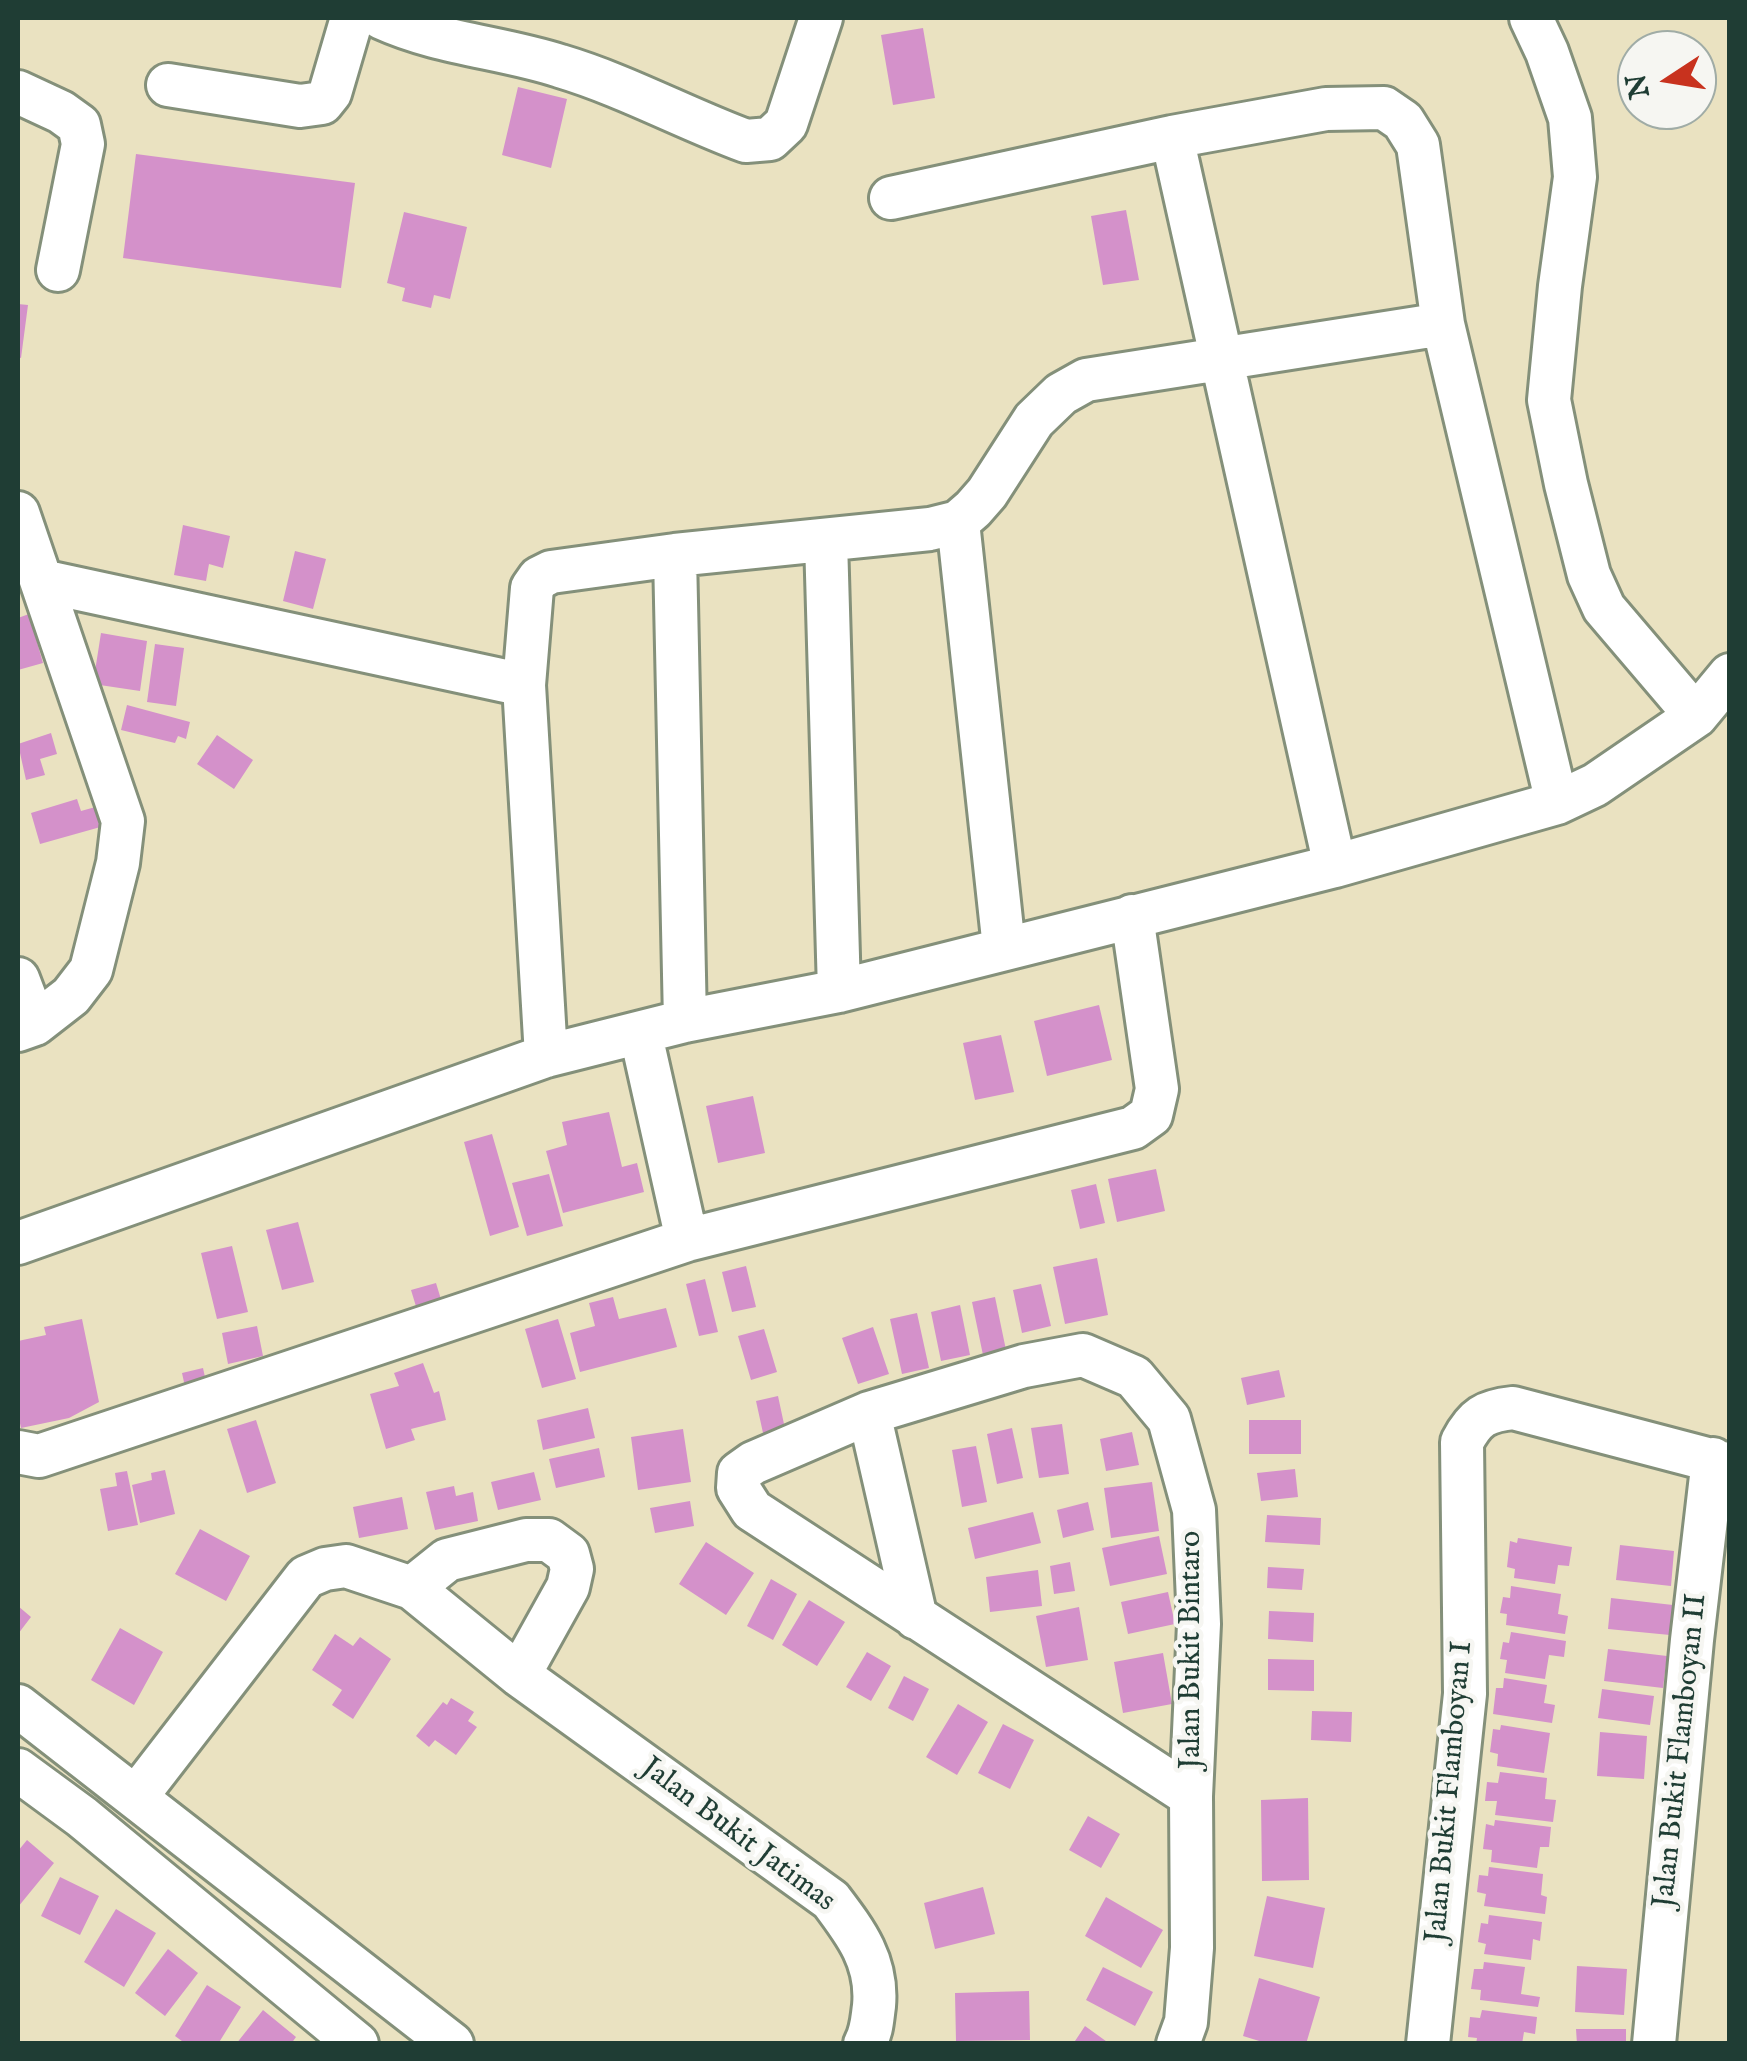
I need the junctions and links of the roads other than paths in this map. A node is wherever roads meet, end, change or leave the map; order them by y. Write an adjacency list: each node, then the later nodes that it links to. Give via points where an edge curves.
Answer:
1 (352, 18): 5 (street, via 322,103 300,106)
2 (382, 18): 3 (street, via 450,42 568,68 746,141 770,139 786,124)
3 (820, 18)
4 (1531, 18): 19 (street, via 1570,118 1574,177 1550,400 1566,484 1604,608)
5 (168, 84)
6 (18, 92): 9 (street, via 79,126 83,144)
7 (1172, 138): 8 (street); 10 (street, via 1326,110 1384,108 1418,145); 11 (street)
8 (892, 198)
9 (58, 270)
10 (1443, 324): 11 (street); 20 (street)
11 (1222, 359): 13 (street, via 1086,380 1061,394 1034,420 987,494); 21 (street)
12 (18, 513): 16 (street)
13 (958, 522): 14 (street); 23 (street)
14 (826, 540): 15 (street); 25 (street)
15 (675, 554): 18 (street, via 539,578 528,607); 26 (street)
16 (42, 581): 18 (street); 27 (street, via 123,821 91,970 71,996)
17 (1730, 675): 19 (street)
18 (524, 684): 29 (street)
19 (1696, 716): 20 (street)
20 (1558, 803): 21 (street)
21 (1335, 866): 22 (street)
22 (1132, 916): 23 (street); 30 (street, via 1157,1088 1151,1115 1133,1128)
23 (1004, 948): 25 (street)
24 (18, 979): 27 (street)
25 (839, 990): 26 (street)
26 (685, 1021): 28 (street)
27 (26, 1027)
28 (641, 1035): 29 (street); 30 (street)
29 (546, 1056): 31 (street)
30 (687, 1240): 33 (street, via 39,1456)
31 (18, 1244)
32 (869, 1414): 36 (street); 36 (street, Jalan Bukit Bintaro, via 744,1468 738,1488 752,1510); 40 (street, Jalan Bukit Bintaro, via 1024,1366 1083,1356 1134,1377 1169,1419 1194,1510 1198,1624)
33 (18, 1452)
34 (1721, 1462): 46 (street, Jalan Bukit Flamboyan I, via 1513,1408 1472,1422 1462,1442 1465,1694); 47 (street, Jalan Bukit Flamboyan II, via 1690,1659)
35 (412, 1588): 37 (street, Jalan Bukit Jatimas); 37 (street, via 448,1560 526,1540 549,1540 568,1554 568,1588); 41 (street, Jalan Bukit Jatimas, via 346,1566 306,1577)
36 (916, 1618): 40 (street, Jalan Bukit Bintaro)
37 (519, 1675): 44 (street, Jalan Bukit Jatimas, via 830,1900 872,1964 873,2015)
38 (18, 1706): 41 (street)
39 (18, 1770): 43 (street)
40 (1191, 1796): 45 (street, Jalan Bukit Bintaro, via 1192,1948)
41 (136, 1797): 42 (street)
42 (424, 2035)
43 (358, 2044)
44 (864, 2044)
45 (1178, 2044)
46 (1428, 2044)
47 (1654, 2044)

